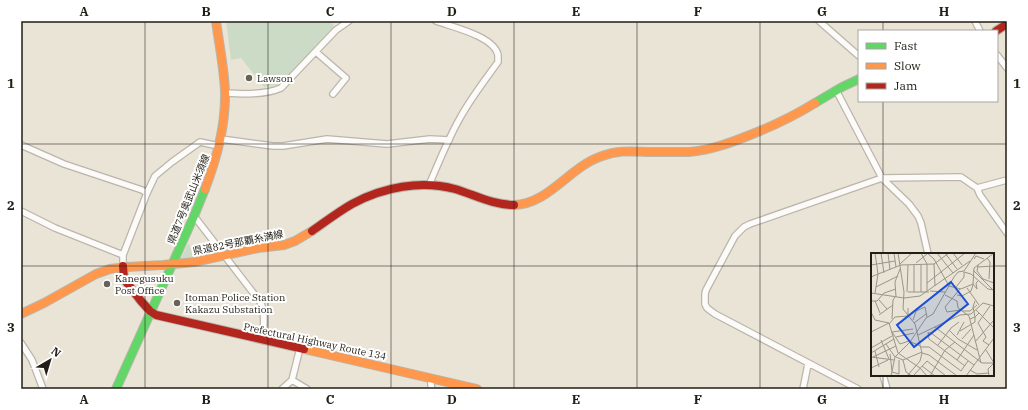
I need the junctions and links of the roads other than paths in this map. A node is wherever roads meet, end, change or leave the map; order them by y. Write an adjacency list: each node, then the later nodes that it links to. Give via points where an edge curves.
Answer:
1 (216, 21): 13 (main road, 県道7号奥武山米須線)
2 (348, 21): 7 (street)
3 (436, 21): 15 (street, via 484,39 495,49 498,56 498,62 466,108)
4 (819, 21): 8 (street)
5 (975, 21): 6 (street)
6 (980, 30)
7 (316, 52): 13 (street, via 281,88 253,93); 14 (street, via 346,78)
8 (858, 55)
9 (998, 56): 10 (street)
10 (1007, 68)
11 (858, 79): 12 (main road, 県道82号那覇糸満線)
12 (836, 90): 18 (street); 20 (main road, 県道82号那覇糸満線, via 790,118 716,148 692,152 626,151 607,154 587,162 536,200 520,205 494,203 449,188)
13 (225, 93): 16 (main road, 県道7号奥武山米須線)
14 (333, 94)
15 (449, 140): 16 (street, via 430,139 387,144 327,139 283,146); 20 (street)
16 (220, 142): 22 (street, via 200,142 155,176); 24 (main road, 県道7号奥武山米須線)
17 (21, 145): 22 (street, via 64,164)
18 (882, 178): 21 (street, via 961,177); 26 (street, via 918,216); 36 (street, via 744,227 731,243 706,290 705,304 711,312)
19 (1007, 180): 21 (street)
20 (429, 185): 28 (main road, 県道82号那覇糸満線, via 400,187 362,199 290,243)
21 (978, 188): 25 (street, via 980,195)
22 (147, 193): 27 (street)
23 (21, 211): 27 (street, via 55,228)
24 (194, 216): 28 (street); 29 (main road, 県道7号奥武山米須線)
25 (1007, 233)
26 (928, 253)
27 (123, 255): 30 (street)
28 (225, 255): 29 (main road, 県道82号那覇糸満線); 33 (street, via 261,303 264,315)
29 (172, 264): 30 (main road); 31 (main road, 県道7号奥武山米須線)
30 (123, 266): 31 (main road, via 124,279); 32 (main road, via 100,272)
31 (150, 311): 33 (main road, Prefectural Highway Route 134, via 166,318); 41 (main road, 県道7号奥武山米須線)
32 (21, 314)
33 (263, 340): 35 (main road, Prefectural Highway Route 134)
34 (21, 343): 40 (street, via 32,360)
35 (300, 348): 38 (main road, Prefectural Highway Route 134); 39 (street)
36 (808, 364): 46 (street); 47 (street)
37 (883, 376): 48 (street)
38 (431, 378): 44 (street); 45 (main road, Prefectural Highway Route 134)
39 (292, 380): 42 (street); 43 (street)
40 (43, 389)
41 (116, 389)
42 (282, 389)
43 (306, 389)
44 (432, 389)
45 (477, 389)
46 (803, 389)
47 (858, 389)
48 (887, 389)

